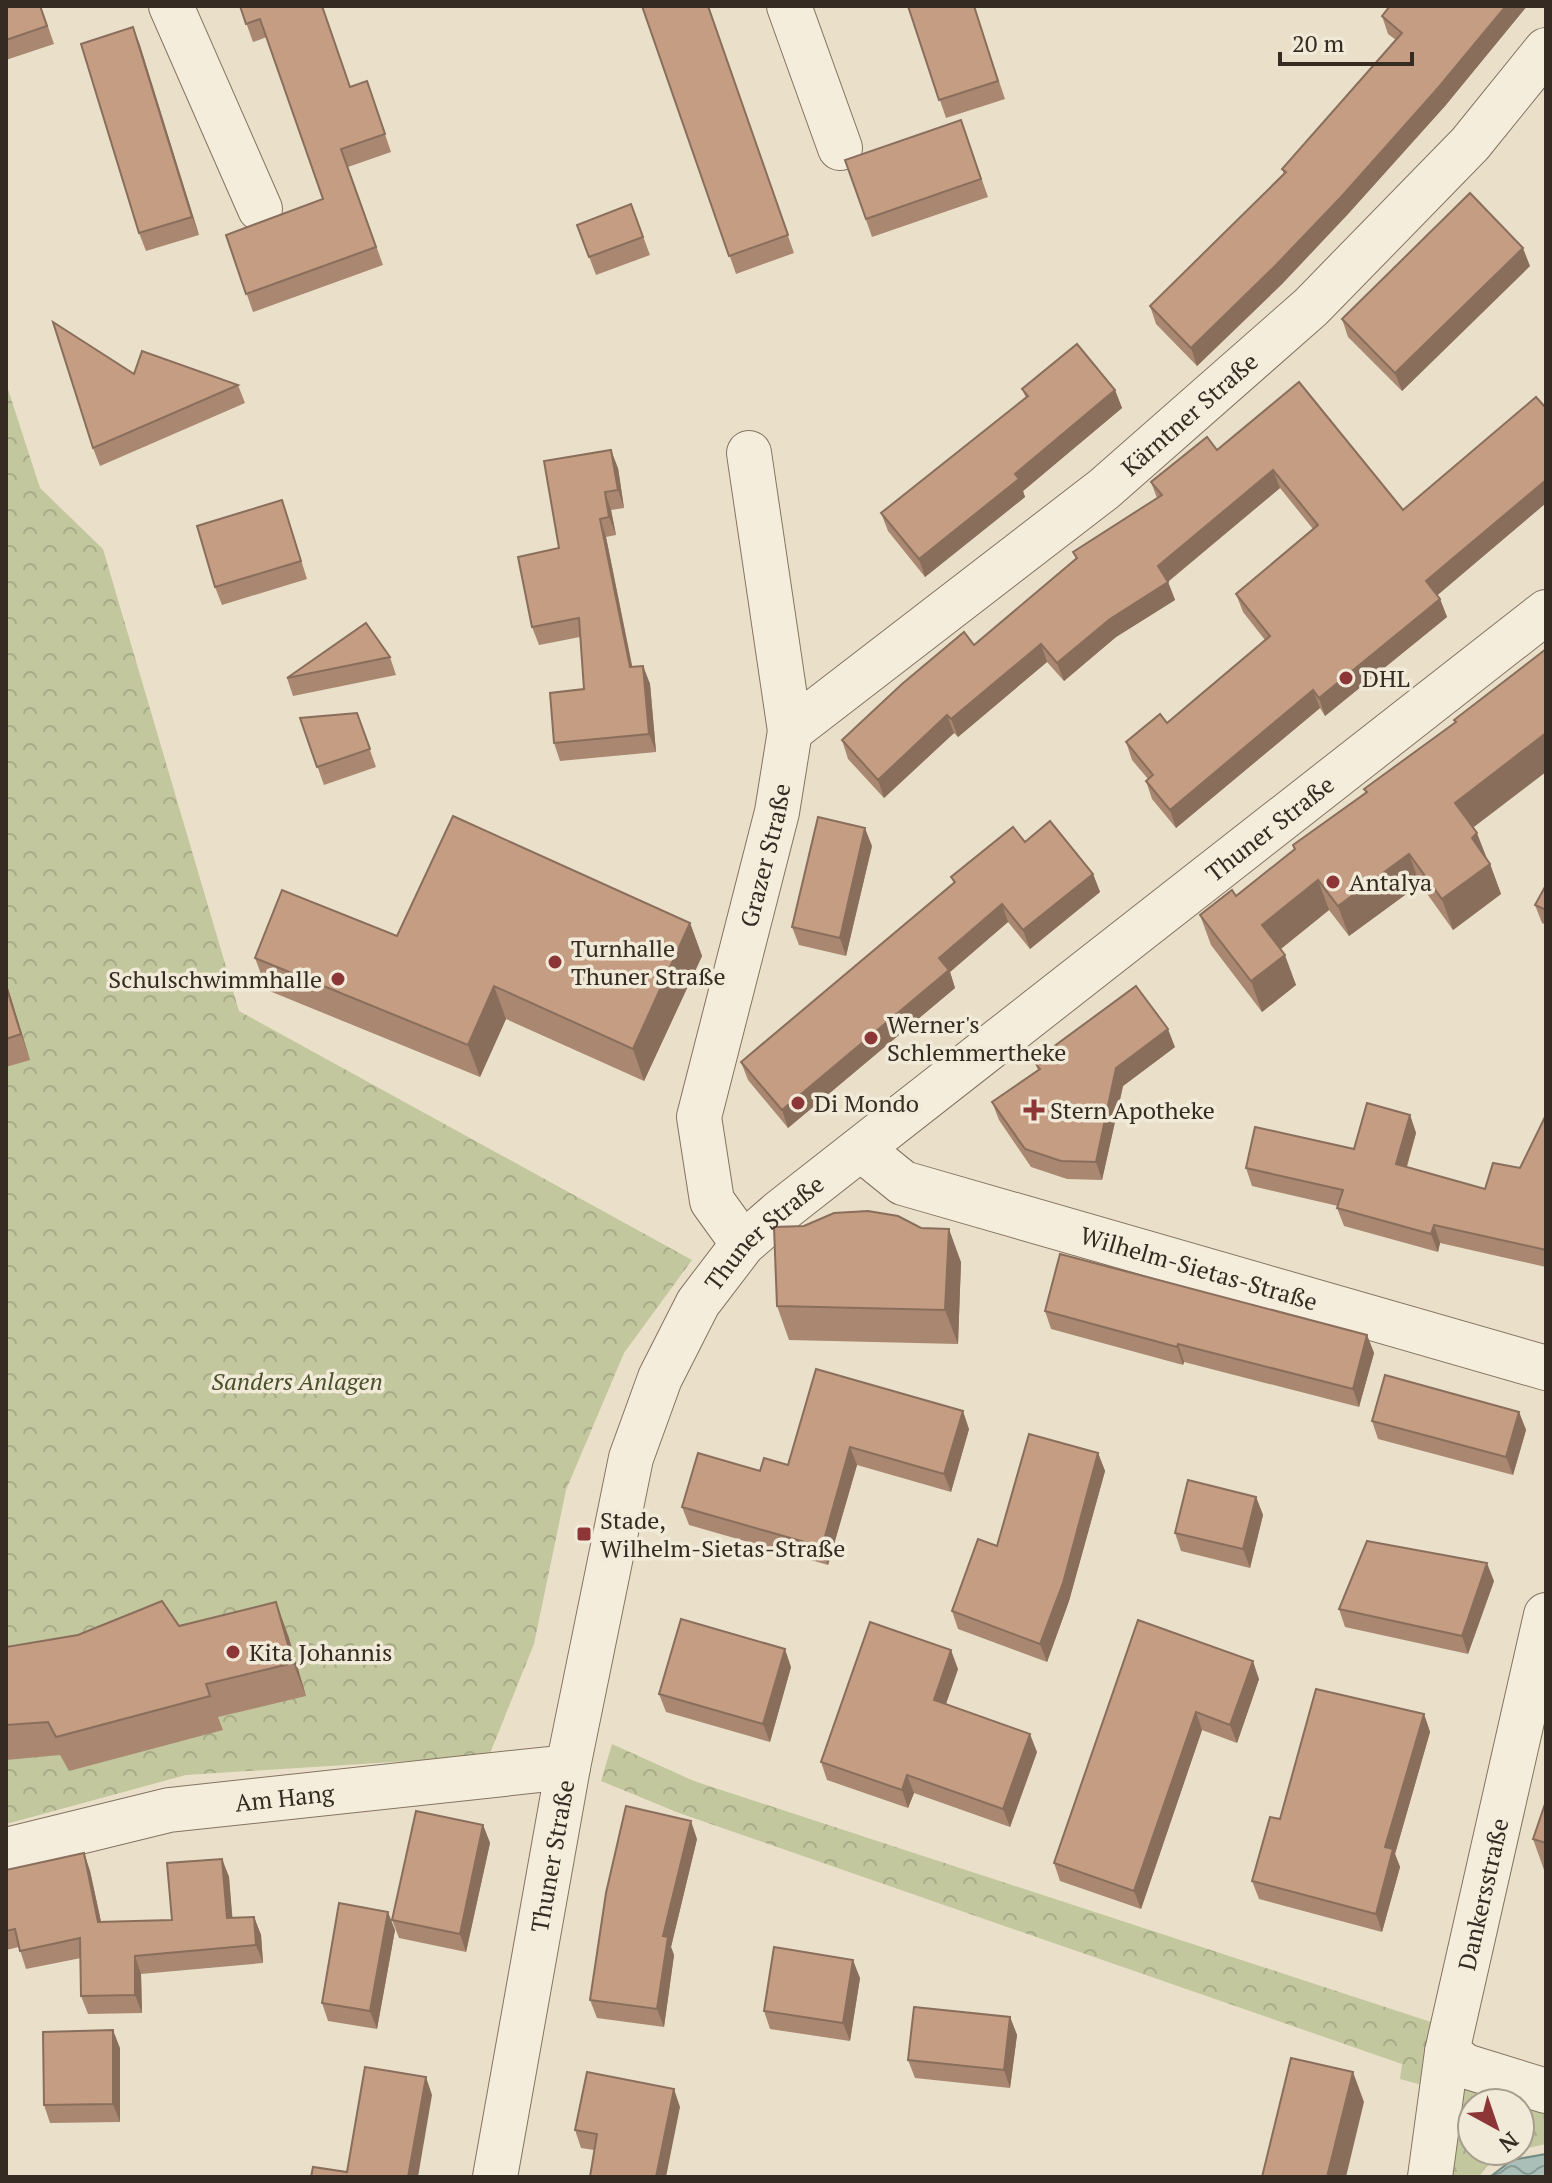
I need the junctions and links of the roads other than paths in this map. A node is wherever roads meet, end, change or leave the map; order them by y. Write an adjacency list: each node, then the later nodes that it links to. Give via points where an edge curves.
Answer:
1 (171, 6): 5 (street)
2 (789, 6): 4 (street)
3 (1546, 50): 8 (street, Kärntner Straße, via 1470,144 1311,307 1104,489)
4 (840, 148)
5 (260, 209)
6 (749, 453): 8 (street, Grazer Straße)
7 (1546, 612): 9 (street, Thuner Straße)
8 (790, 731): 10 (street, Grazer Straße, via 777,812 699,1117 712,1201)
9 (861, 1149): 10 (street, Thuner Straße); 11 (street, Wilhelm-Sietas-Straße, via 903,1183)
10 (743, 1244): 13 (street, Thuner Straße, via 698,1303 660,1378 631,1458)
11 (1546, 1368)
12 (1546, 1615): 15 (street, Dankersstraße)
13 (568, 1767): 14 (street, Am Hang, via 169,1810); 17 (street, Thuner Straße)
14 (6, 1850)
15 (1447, 2052): 16 (street, via 1465,2066); 18 (street, Dankersstraße)
16 (1546, 2091)
17 (495, 2177)
18 (1430, 2177)

